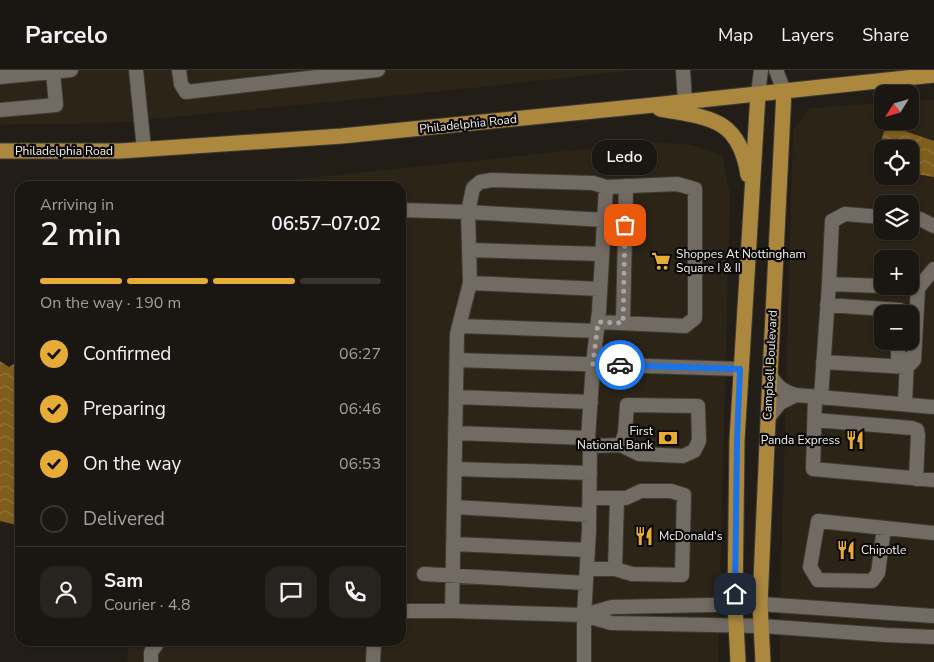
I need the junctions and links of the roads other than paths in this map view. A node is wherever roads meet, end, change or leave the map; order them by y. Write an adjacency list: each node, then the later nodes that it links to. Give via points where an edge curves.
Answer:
1 (71, 70): 8 (street)
2 (136, 70): 16 (street)
3 (179, 70): 4 (street, via 186,92)
4 (378, 70)
5 (683, 70): 13 (street)
6 (761, 70): 12 (street)
7 (776, 70): 11 (street, Campbell Boulevard)
8 (53, 72): 10 (street); 15 (street, via 56,105)
9 (934, 75): 11 (main road, Philadelphia Road)
10 (0, 77)
11 (784, 91): 12 (main road, Philadelphia Road); 48 (main road, Campbell Boulevard)
12 (758, 94): 13 (main road, Philadelphia Road); 20 (main road)
13 (685, 102): 14 (main road, Philadelphia Road)
14 (644, 106): 16 (main road, Philadelphia Road, via 342,136); 20 (main road, via 695,116 725,127 744,154)
15 (0, 110)
16 (144, 150): 17 (main road, Philadelphia Road)
17 (0, 151)
18 (626, 186): 19 (street); 38 (street); 38 (street, via 677,184 695,189 695,318 685,326)
19 (606, 187): 22 (street, via 593,183 480,182 473,188); 25 (street)
20 (752, 203): 47 (main road)
21 (406, 210): 22 (street)
22 (468, 212): 25 (street); 27 (street)
23 (874, 216): 31 (street, via 845,214 832,221)
24 (919, 219): 26 (street)
25 (604, 220): 28 (street)
26 (934, 226)
27 (469, 250): 28 (street); 30 (street)
28 (602, 254): 34 (street)
29 (934, 269): 33 (street)
30 (470, 283): 34 (street); 39 (street)
31 (829, 284): 32 (street); 36 (street)
32 (874, 286)
33 (919, 287)
34 (600, 289): 40 (street)
35 (918, 295): 46 (street, via 914,360)
36 (827, 305): 37 (street); 44 (street)
37 (874, 310)
38 (623, 323): 40 (street)
39 (459, 326): 40 (street); 43 (street)
40 (597, 326): 45 (street)
41 (898, 350): 46 (street, via 898,357)
42 (908, 350): 46 (street)
43 (457, 360): 45 (street); 51 (street)
44 (823, 362): 46 (street); 50 (street)
45 (593, 364): 47 (street); 52 (street)
46 (907, 367): 53 (street)
47 (740, 369): 76 (main road)
48 (770, 375): 49 (street, via 778,388); 55 (main road, Campbell Boulevard)
49 (796, 395): 50 (street); 55 (street, via 780,403)
50 (818, 397): 53 (street); 56 (street)
51 (456, 398): 52 (street); 57 (street)
52 (591, 402): 58 (street)
53 (905, 404): 54 (street)
54 (934, 407)
55 (768, 418): 77 (main road, Campbell Boulevard)
56 (815, 420): 62 (street, via 917,430); 62 (street, via 813,469)
57 (455, 432): 58 (street); 60 (street)
58 (589, 442): 59 (street); 61 (street)
59 (621, 445): 59 (street, via 639,454 683,456 694,451 699,441 698,406 627,405)
60 (455, 469): 61 (street); 66 (street)
61 (590, 473): 64 (street)
62 (916, 479): 63 (street)
63 (934, 480)
64 (590, 498): 65 (street); 67 (street)
65 (617, 498): 72 (street); 72 (street, via 626,498 641,491 671,491 684,495 682,575 632,574)
66 (454, 507): 67 (street); 70 (street)
67 (589, 515): 71 (street)
68 (884, 528): 68 (street, via 818,521 810,567 818,580 872,582 878,573); 69 (street)
69 (934, 533)
70 (453, 544): 71 (street); 74 (street)
71 (588, 550): 75 (street)
72 (615, 569): 75 (street)
73 (424, 574): 74 (street)
74 (452, 576): 75 (street); 79 (street)
75 (587, 576): 80 (street)
76 (735, 604): 77 (street); 80 (street, via 612,607); 82 (main road)
77 (760, 604): 81 (street); 83 (main road, Campbell Boulevard)
78 (406, 611): 79 (street)
79 (452, 611): 80 (street)
80 (584, 615): 82 (street, via 610,624); 89 (street)
81 (934, 616)
82 (736, 625): 83 (street); 90 (main road)
83 (761, 626): 84 (street); 91 (main road, Campbell Boulevard)
84 (934, 637)
85 (156, 646): 87 (street)
86 (374, 646): 88 (street)
87 (151, 662)
88 (373, 662)
89 (584, 662)
90 (738, 662)
91 (763, 662)

